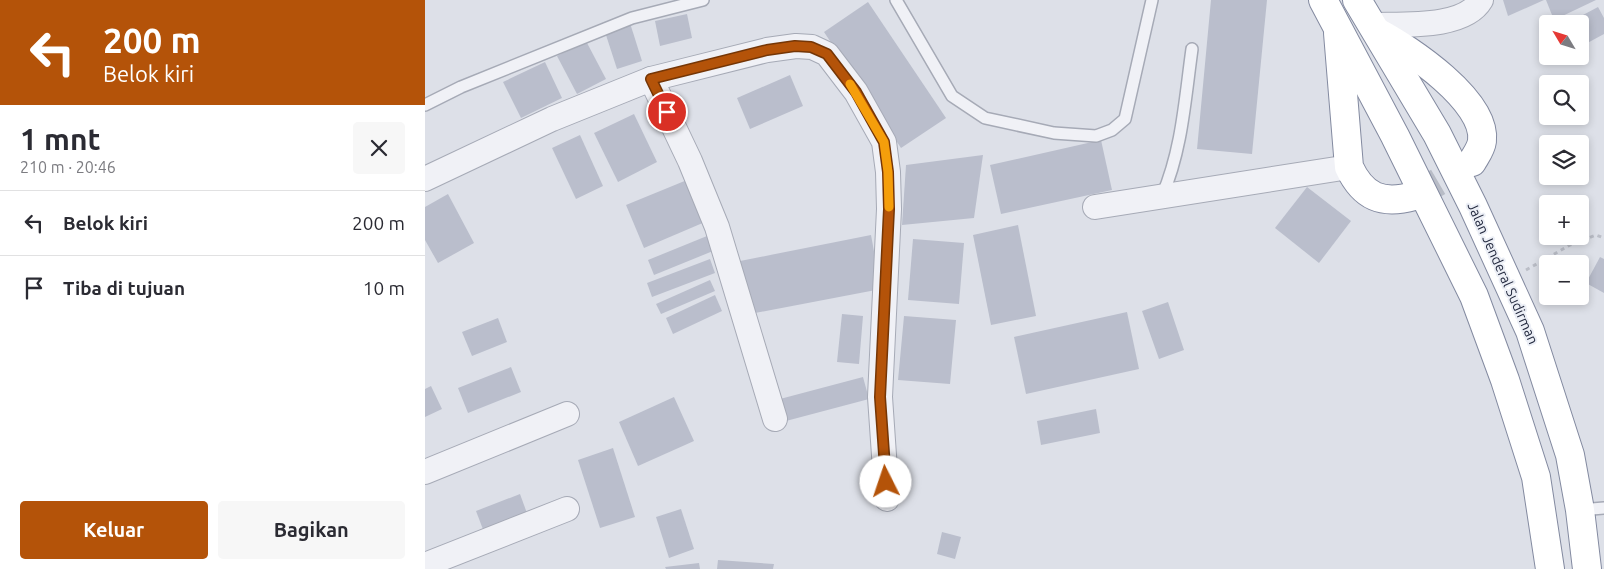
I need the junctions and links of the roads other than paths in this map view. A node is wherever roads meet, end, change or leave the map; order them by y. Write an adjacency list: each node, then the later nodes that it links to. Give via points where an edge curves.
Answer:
1 (703, 0): 13 (lane, via 632,18 461,87)
2 (896, 0): 3 (lane, via 952,96 972,112 985,118 1054,133 1096,136 1112,130 1125,119)
3 (1152, 0)
4 (1323, 0): 7 (highway)
5 (1357, 0): 9 (highway, Jalan Jenderal Sudirman)
6 (1481, 0): 8 (street, via 1471,12 1451,20)
7 (1337, 24): 15 (highway); 27 (highway, via 1475,296 1536,477)
8 (1423, 24): 9 (street); 11 (street)
9 (1376, 29): 11 (highway); 25 (highway, Jalan Jenderal Sudirman, via 1437,134 1530,331 1570,455)
10 (1192, 49): 17 (lane, via 1179,144)
11 (1413, 52): 14 (highway, via 1453,86 1477,118 1482,139)
12 (651, 79): 16 (street, via 552,119); 21 (street, via 717,227); 23 (street, via 767,50 811,47 827,54 856,92 884,142 888,172 880,397)
13 (425, 105)
14 (1472, 162)
15 (1349, 167): 17 (street); 18 (highway, via 1357,184 1369,195 1397,201)
16 (425, 178)
17 (1162, 196): 19 (street)
18 (1414, 196)
19 (1095, 207)
20 (567, 414): 22 (street)
21 (775, 419)
22 (425, 472)
23 (887, 499)
24 (567, 509): 26 (street)
25 (1592, 509): 28 (highway, Jalan Jenderal Sudirman)
26 (425, 565)
27 (1550, 569)
28 (1587, 569)

